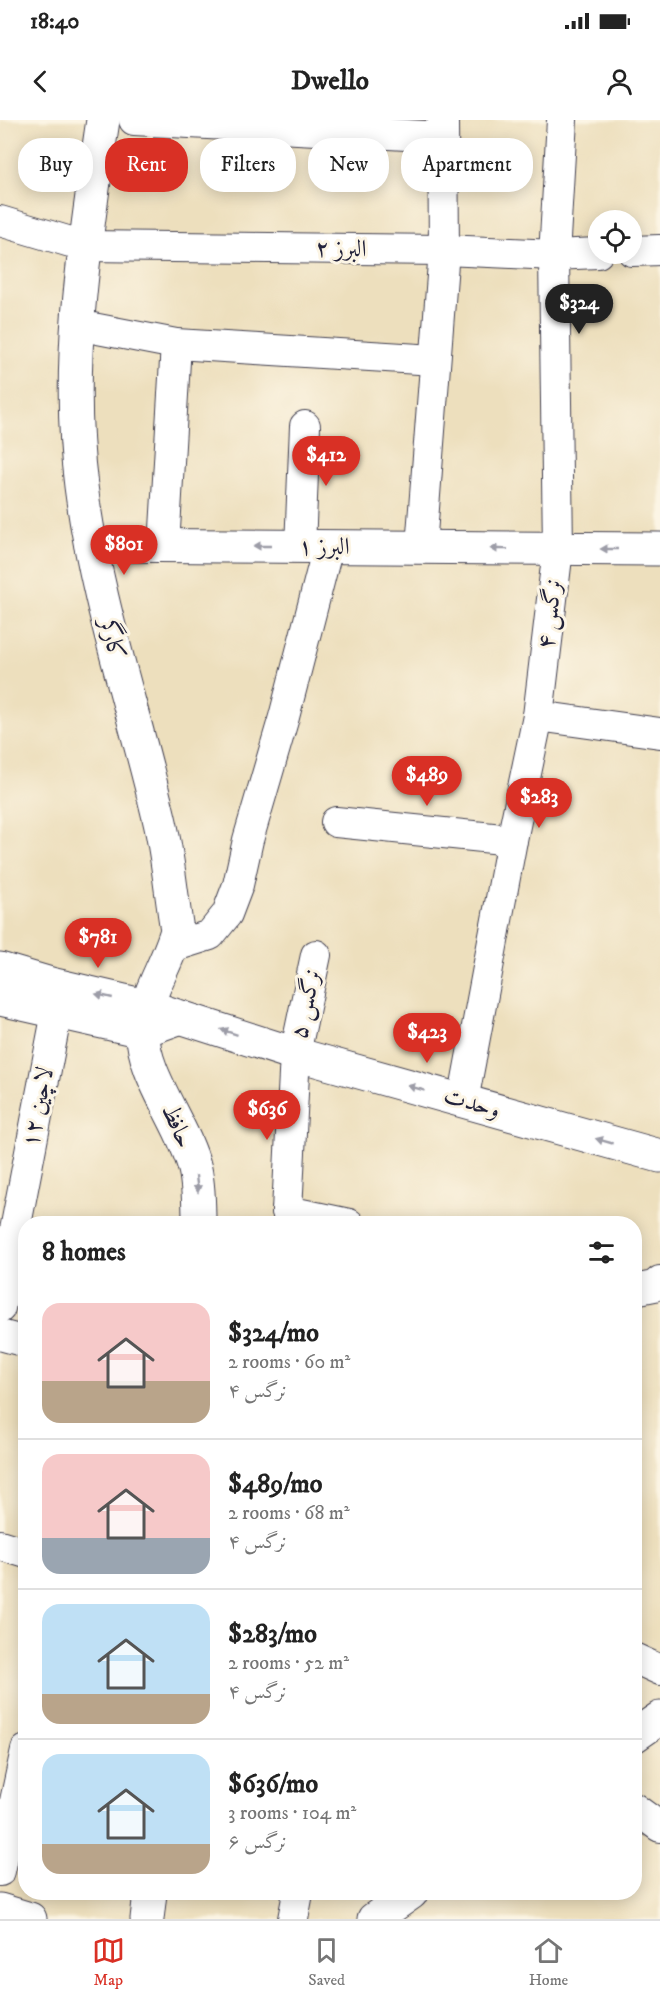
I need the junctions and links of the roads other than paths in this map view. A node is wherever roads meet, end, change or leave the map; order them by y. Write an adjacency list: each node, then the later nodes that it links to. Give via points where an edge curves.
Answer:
1 (103, 120): 6 (street, کارگر)
2 (134, 120): 4 (street)
3 (562, 120): 11 (street, نرگس ۴)
4 (443, 128): 7 (street)
5 (0, 221): 6 (street, البرز ۲)
6 (84, 246): 7 (street, البرز ۲); 12 (street, کارگر)
7 (444, 250): 11 (street, البرز ۲); 14 (street)
8 (660, 250): 9 (street)
9 (642, 251)
10 (588, 253): 11 (street, البرز ۲)
11 (554, 255): 20 (street, نرگس ۴)
12 (77, 325): 13 (street); 16 (street, کارگر, via 75,408)
13 (176, 344): 14 (street); 17 (street)
14 (435, 360): 19 (street)
15 (304, 426): 18 (street)
16 (91, 545): 17 (street, البرز ۱); 26 (street, کارگر, via 120,673 161,824 177,930)
17 (164, 546): 18 (street, البرز ۱, one-way to 17)
18 (314, 547): 19 (street, البرز ۱); 26 (street, via 284,717 238,885 227,914 210,935)
19 (421, 548): 20 (street, البرز ۱, one-way to 19)
20 (558, 549): 21 (street, البرز ۱, one-way to 20); 22 (street, نرگس ۴)
21 (660, 549)
22 (538, 716): 23 (street); 25 (street, نرگس ۴)
23 (660, 733)
24 (336, 822): 25 (street)
25 (512, 840): 33 (street, نرگس ۴)
26 (172, 947): 31 (street, کارگر)
27 (316, 955): 32 (street, نرگس ۵)
28 (0, 969): 31 (street, وحدت, one-way to 28)
29 (0, 999): 30 (street, وحدت)
30 (57, 1012): 31 (street, وحدت); 39 (street, لاچین ۱۲)
31 (144, 1019): 32 (street, وحدت, one-way to 31, via 181,1017); 35 (street, حافظ, one-way to 35, via 148,1064 195,1169)
32 (296, 1054): 33 (street, وحدت, one-way to 32); 36 (street, نرگس ۵)
33 (463, 1101): 34 (street, وحدت, one-way to 33)
34 (660, 1156)
35 (199, 1216)
36 (289, 1216)
37 (660, 1281): 38 (street)
38 (642, 1288)
39 (0, 1308)
40 (0, 1335): 41 (street)
41 (18, 1340)
42 (0, 1545): 43 (street)
43 (18, 1551)
44 (642, 1662): 45 (street)
45 (660, 1670)
46 (660, 1718): 47 (street)
47 (642, 1730)
48 (18, 1787): 51 (street)
49 (642, 1814): 50 (street)
50 (660, 1827)
51 (0, 1871)
52 (149, 1900): 57 (street)
53 (297, 1900): 58 (street)
54 (401, 1900): 59 (street)
55 (0, 1910): 56 (street)
56 (30, 1919)
57 (147, 1919)
58 (293, 1919)
59 (374, 1919)

